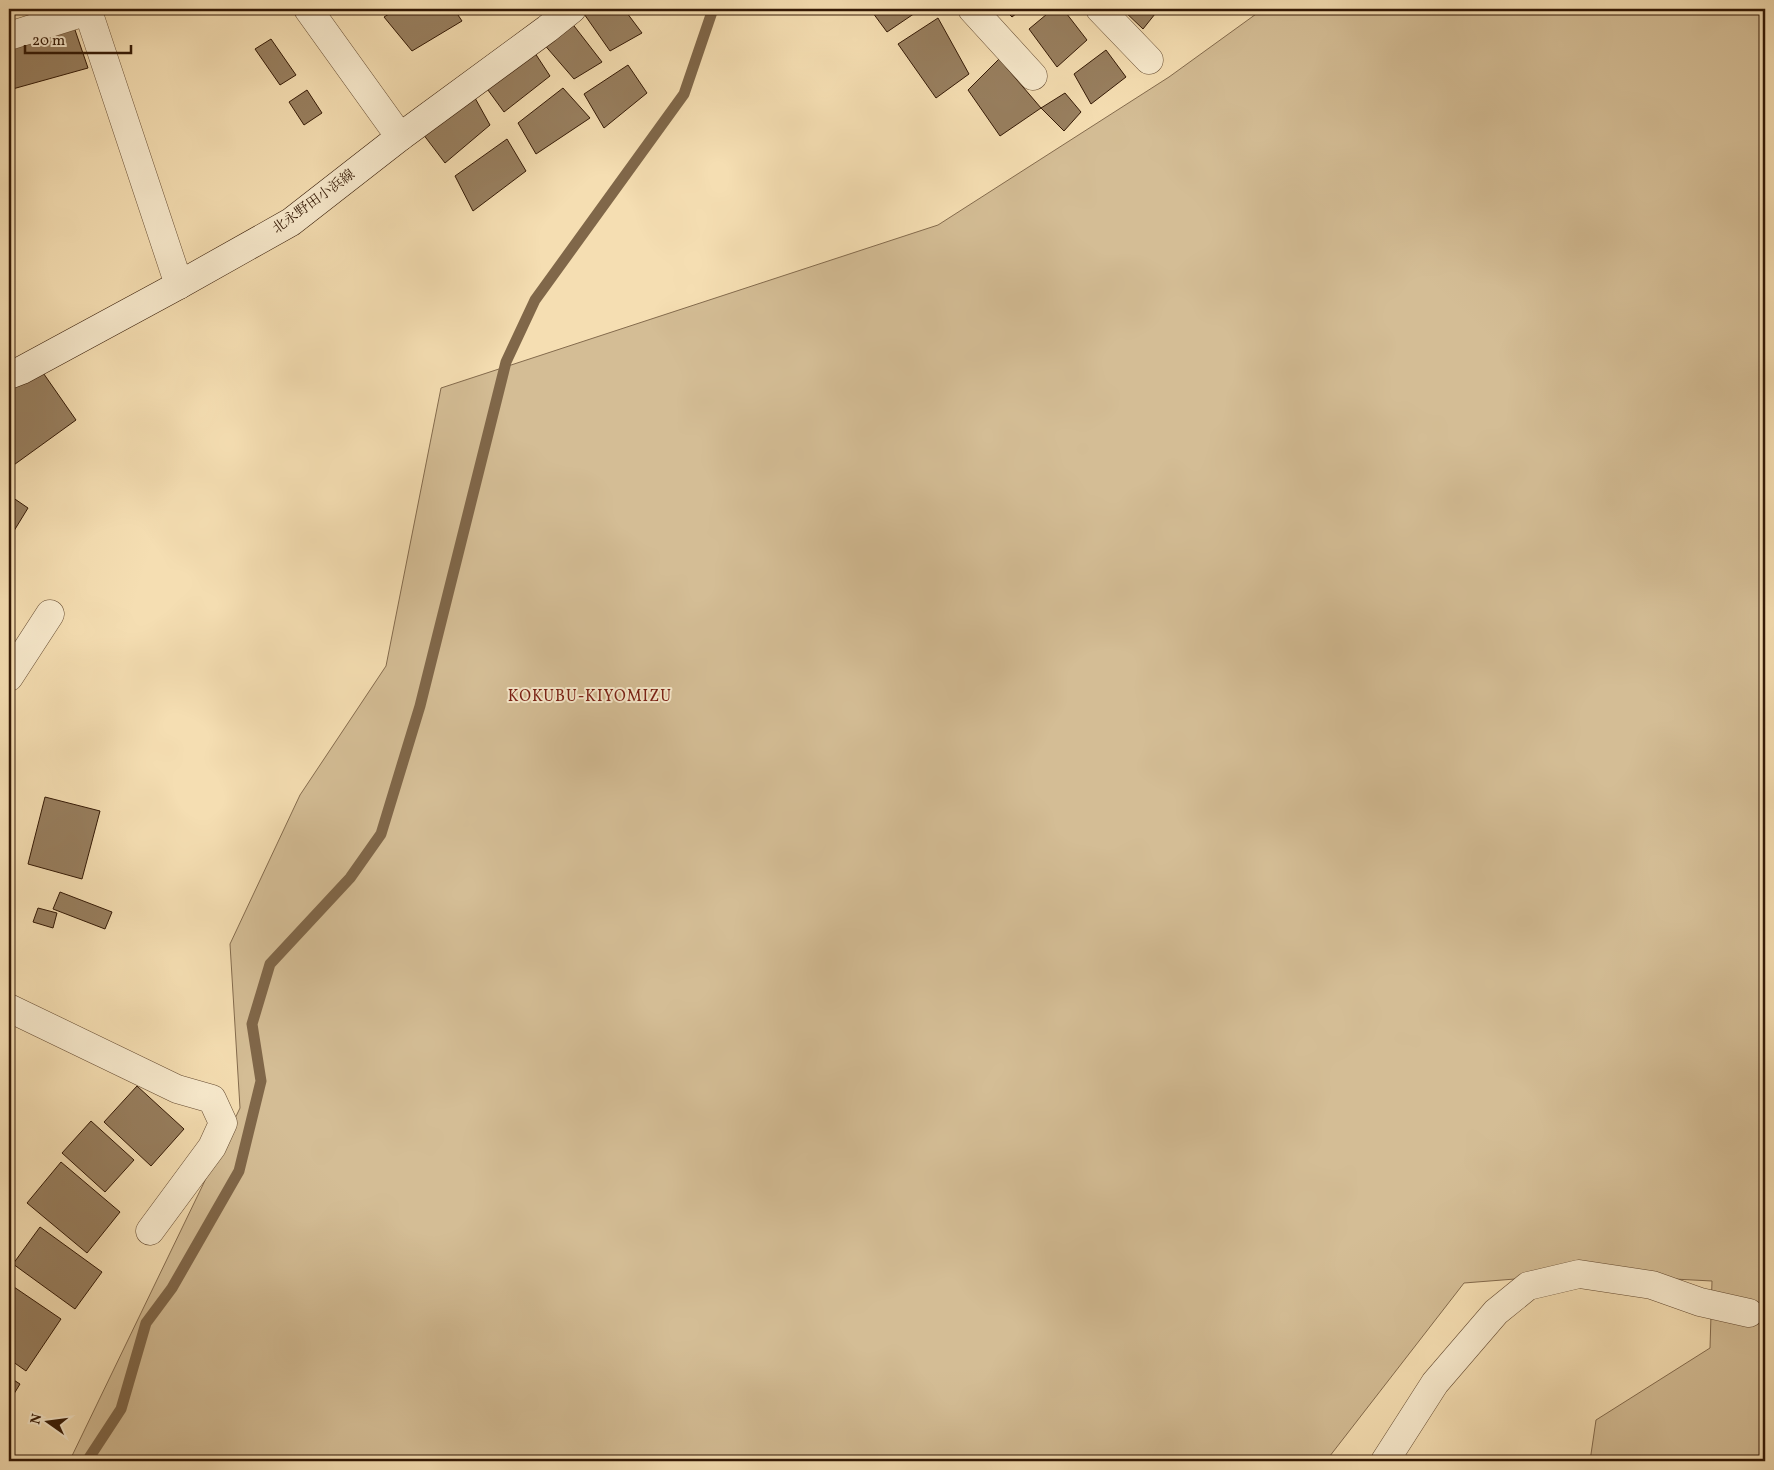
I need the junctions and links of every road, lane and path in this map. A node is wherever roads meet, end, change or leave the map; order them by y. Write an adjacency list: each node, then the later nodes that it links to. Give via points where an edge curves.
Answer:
1 (308, 9): 9 (street)
2 (572, 9): 9 (street, 北永野田小浜線)
3 (972, 9): 8 (street)
4 (1100, 9): 7 (street)
5 (91, 10): 6 (street); 10 (street)
6 (9, 36)
7 (1149, 60)
8 (1033, 76)
9 (400, 137): 10 (street, 北永野田小浜線, via 291,222)
10 (179, 285): 11 (street, 北永野田小浜線)
11 (9, 375)
12 (50, 614): 13 (street)
13 (9, 676)
14 (9, 1008): 15 (street, via 177,1089 212,1099 223,1123 212,1147)
15 (150, 1232)
16 (1749, 1313): 17 (street, via 1700,1302 1652,1285 1579,1274 1528,1286 1496,1312 1435,1382)
17 (1385, 1461)

